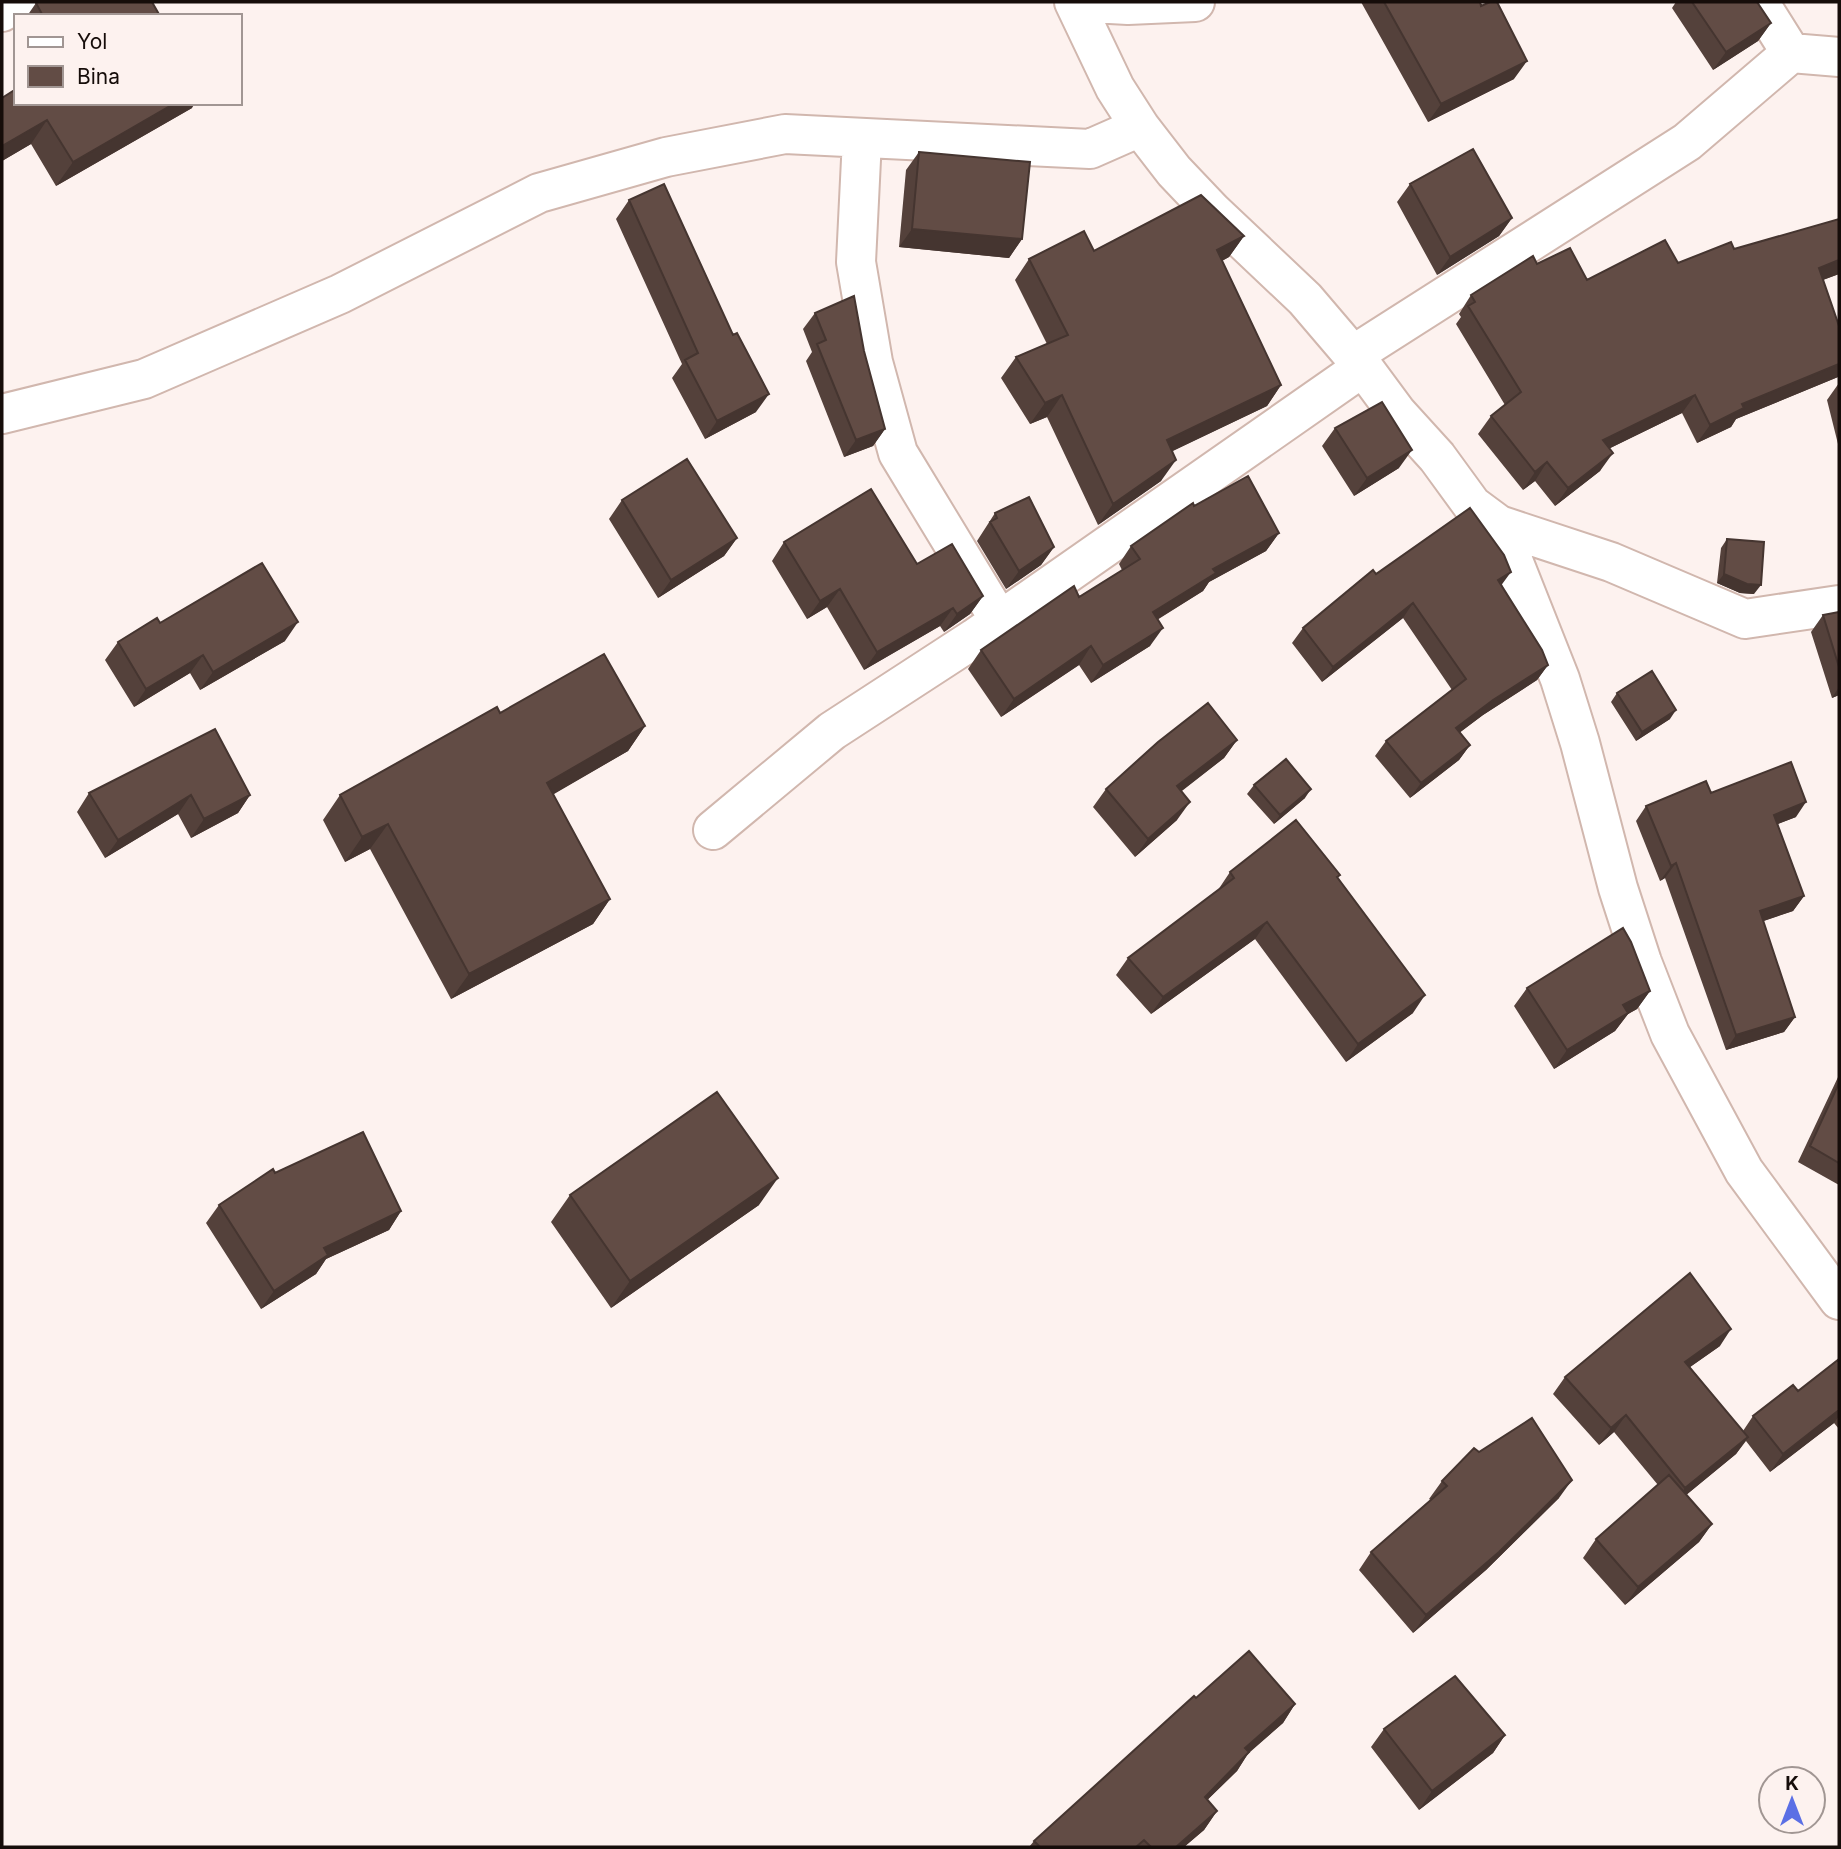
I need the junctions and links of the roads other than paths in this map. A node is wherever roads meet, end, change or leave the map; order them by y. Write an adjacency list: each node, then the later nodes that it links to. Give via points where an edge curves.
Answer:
1 (17, 2): 5 (street)
2 (1074, 2): 3 (street); 8 (street, via 1115,88)
3 (1195, 2)
4 (1759, 2): 6 (street)
5 (2, 12)
6 (1791, 52): 7 (street); 10 (street, via 1687,142)
7 (1839, 57)
8 (1140, 127): 9 (street, via 1090,149); 10 (street, via 1184,181 1306,299)
9 (862, 139): 11 (street, via 785,134 666,157 539,193 340,294 144,379); 14 (street, via 856,262 873,362 898,453)
10 (1358, 361): 12 (street, via 1472,505); 14 (street)
11 (2, 414)
12 (1499, 525): 13 (street, via 1611,562 1745,619); 16 (street, via 1560,679 1618,888 1670,1034 1744,1171)
13 (1839, 604)
14 (1000, 621): 15 (street, via 832,731)
15 (713, 830)
16 (1839, 1300)

